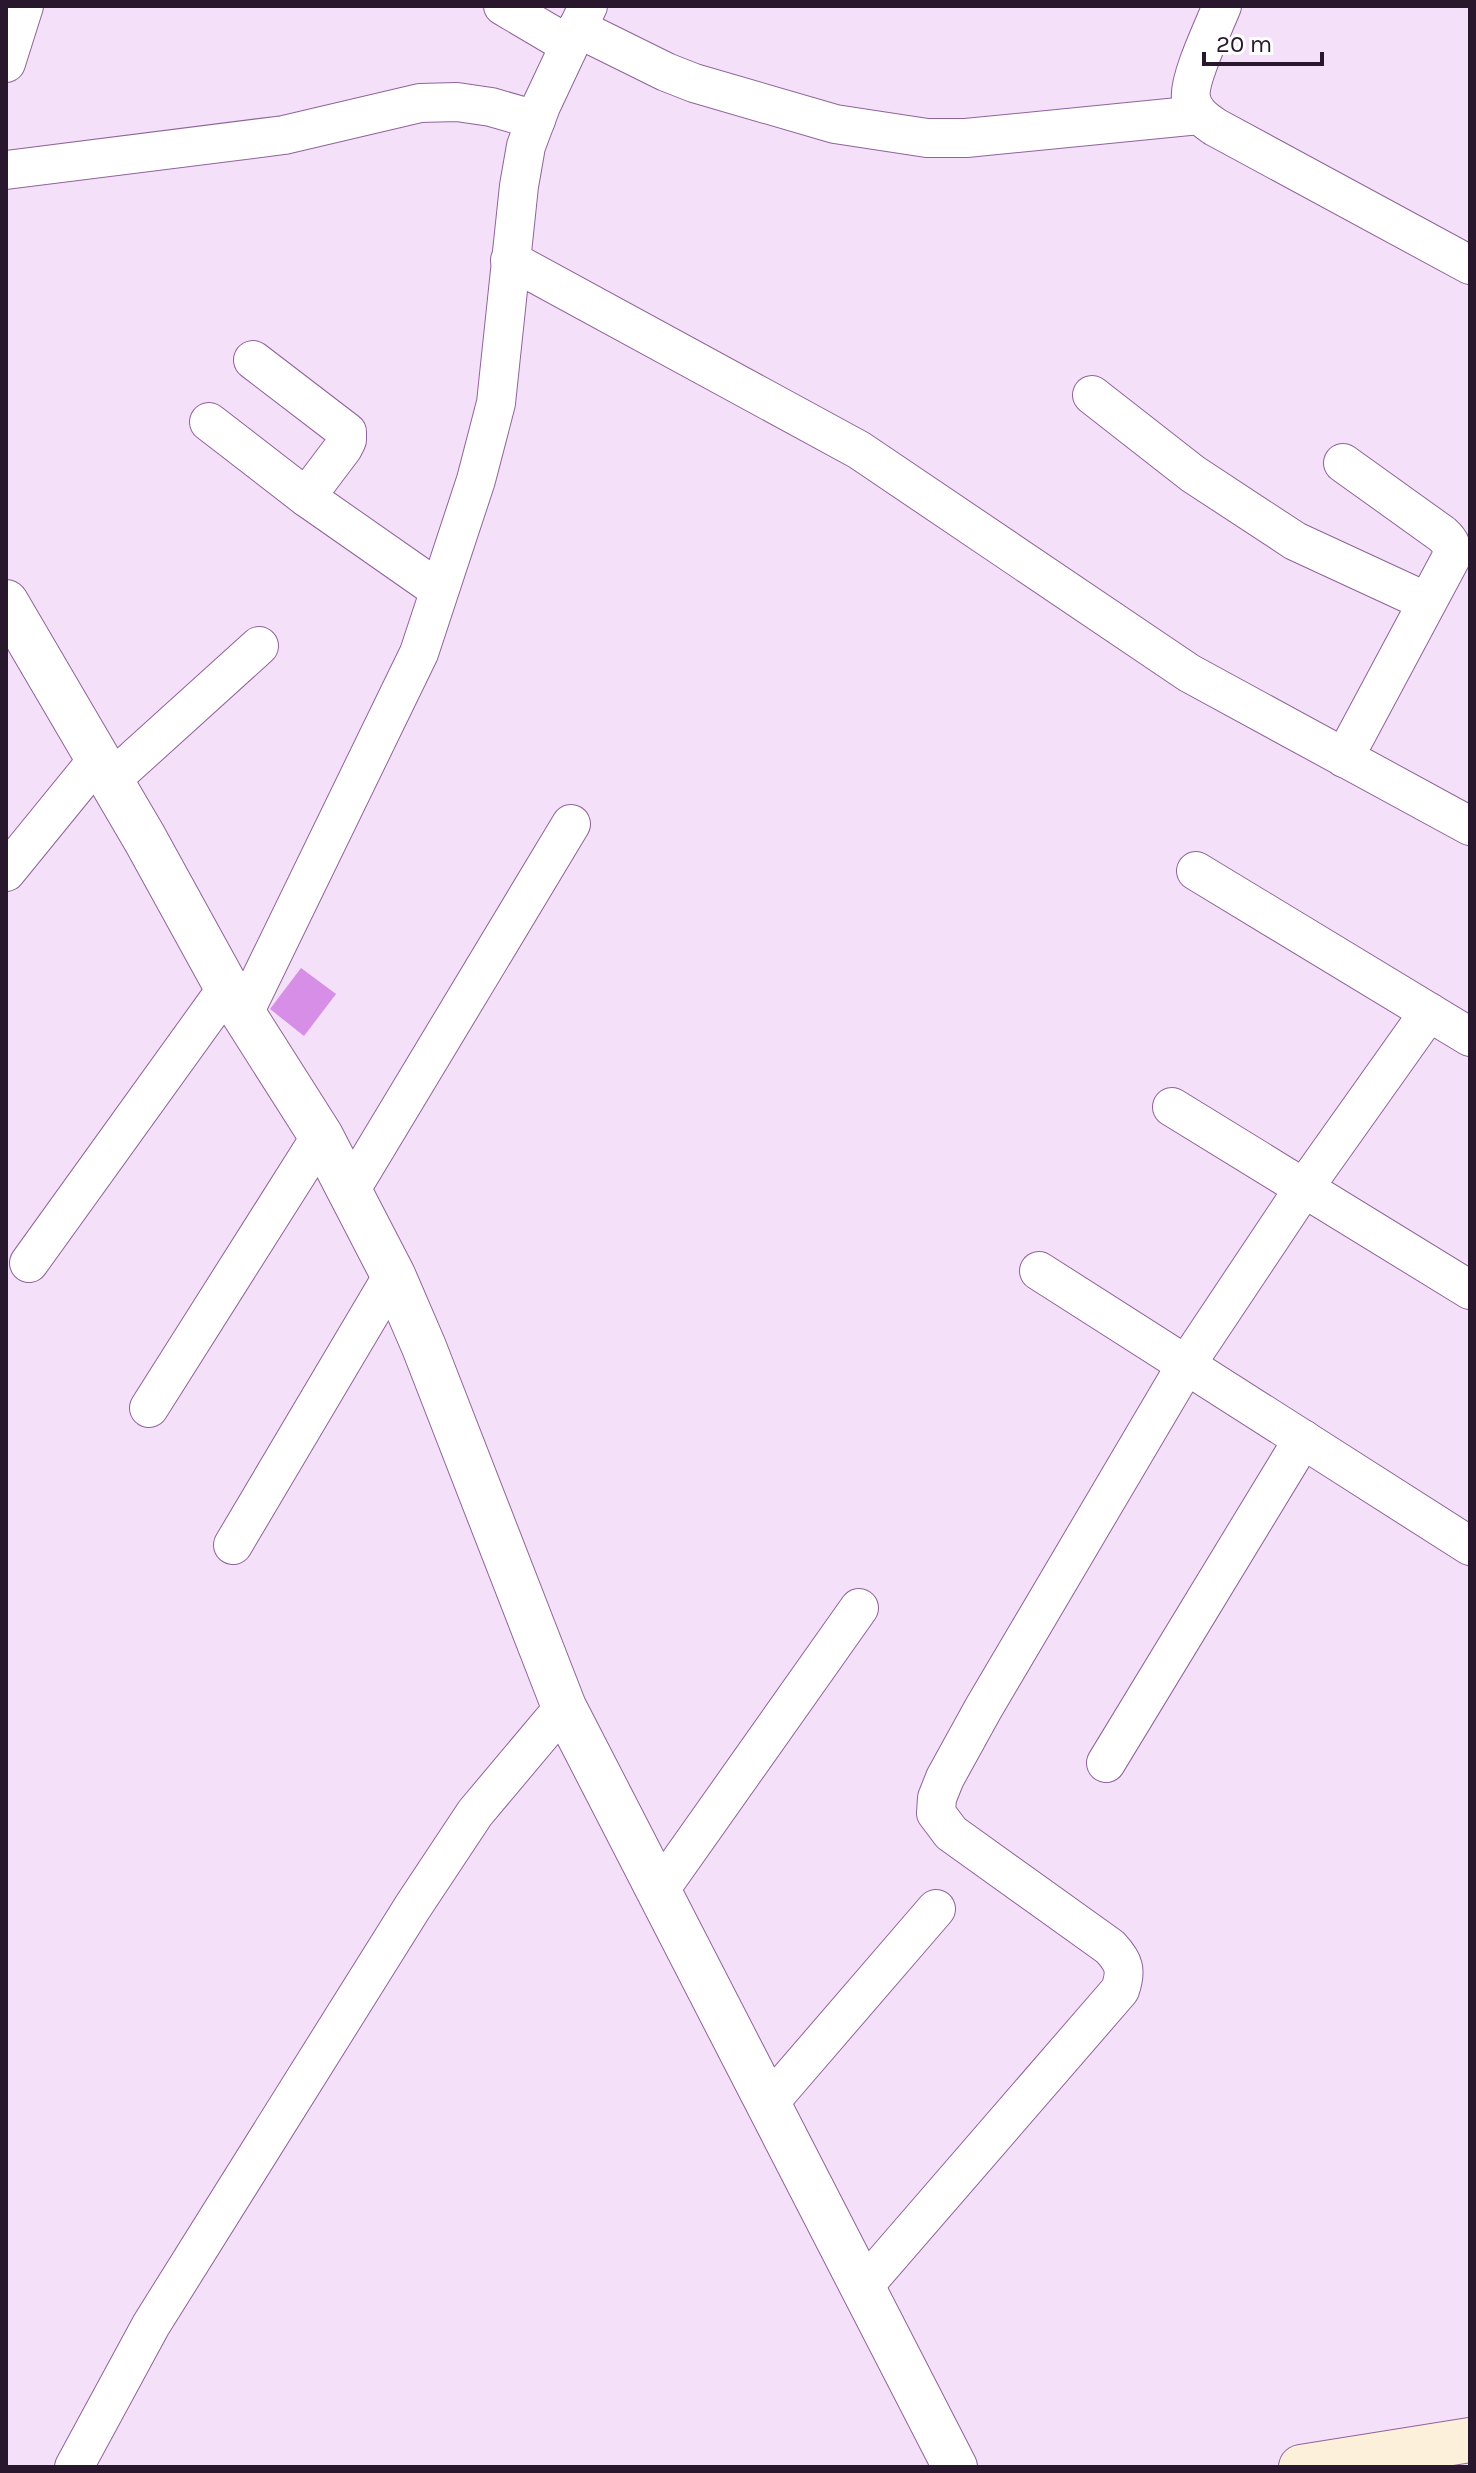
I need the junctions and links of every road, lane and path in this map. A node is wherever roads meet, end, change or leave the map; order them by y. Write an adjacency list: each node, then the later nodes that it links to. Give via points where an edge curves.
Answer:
1 (24, 6): 5 (street)
2 (503, 6): 4 (street)
3 (1222, 6): 6 (street, via 1192,82 1191,99)
4 (578, 26): 6 (street, via 694,83 835,124 927,138); 7 (street)
5 (6, 63)
6 (1199, 115): 10 (street)
7 (536, 120): 8 (street, via 468,103 420,103 284,135); 9 (street, via 526,146)
8 (6, 170)
9 (510, 260): 16 (street, via 496,403); 20 (street, via 859,450 1189,673)
10 (1470, 265)
11 (253, 360): 15 (street, via 347,432 343,448)
12 (1092, 395): 18 (street, via 1193,474 1295,541)
13 (209, 422): 15 (street)
14 (1343, 463): 18 (street, via 1449,541 1451,558)
15 (306, 497): 16 (street)
16 (439, 590): 26 (street, via 419,653)
17 (6, 602): 21 (street)
18 (1427, 602): 20 (street)
19 (259, 646): 21 (street)
20 (1344, 758): 23 (street)
21 (104, 769): 25 (street); 26 (street)
22 (571, 824): 32 (street)
23 (1470, 826)
24 (1196, 871): 27 (street)
25 (6, 872)
26 (235, 1002): 30 (street); 33 (street)
27 (1429, 1012): 28 (street); 31 (street)
28 (1470, 1037)
29 (1172, 1107): 31 (street)
30 (321, 1136): 32 (street); 38 (street)
31 (1304, 1188): 36 (street); 37 (street)
32 (350, 1191): 35 (street)
33 (29, 1263)
34 (1039, 1271): 37 (street)
35 (393, 1275): 40 (street); 43 (street)
36 (1470, 1290)
37 (1186, 1365): 39 (street); 48 (street, via 983,1709 937,1798 936,1813 951,1833 1110,1947 1123,1962 1125,1976 1120,1990)
38 (149, 1408)
39 (1303, 1439): 41 (street); 44 (street)
40 (233, 1545)
41 (1470, 1546)
42 (859, 1608): 45 (street)
43 (564, 1707): 45 (street); 50 (street, via 475,1813 412,1908 151,2325)
44 (1106, 1763)
45 (659, 1891): 47 (street)
46 (936, 1909): 47 (street)
47 (768, 2104): 48 (street)
48 (863, 2287): 51 (street)
49 (1470, 2440): 52 (main road)
50 (74, 2467)
51 (955, 2467)
52 (1301, 2467)

